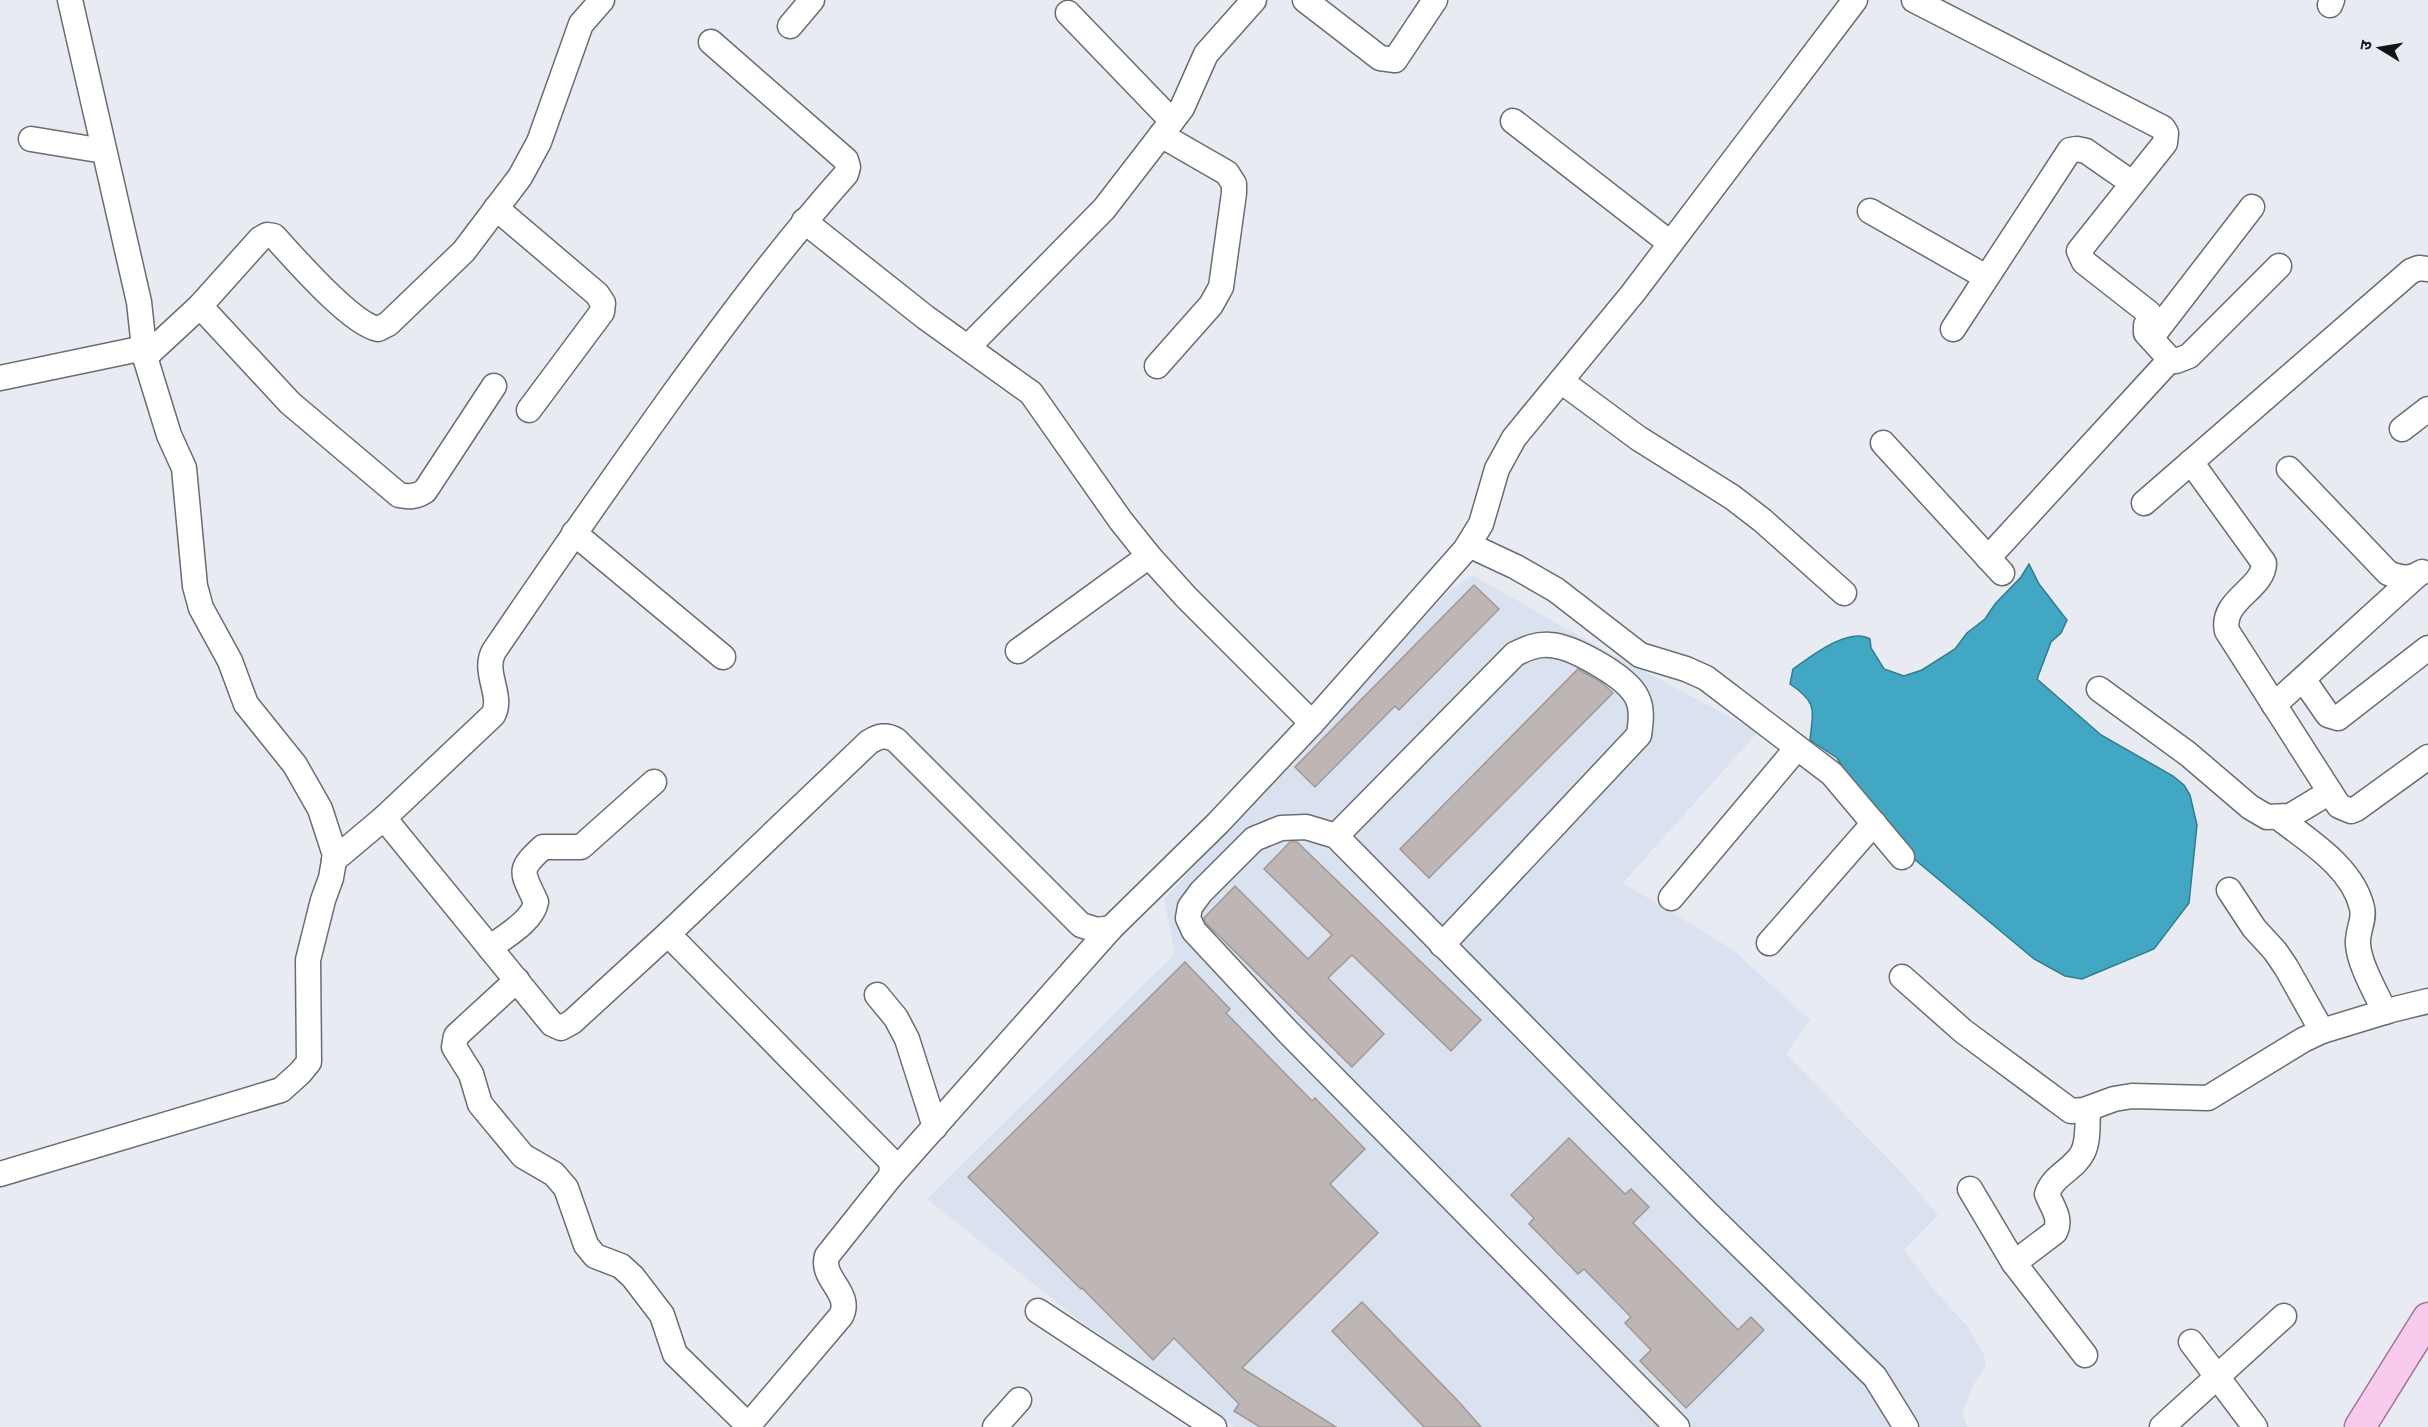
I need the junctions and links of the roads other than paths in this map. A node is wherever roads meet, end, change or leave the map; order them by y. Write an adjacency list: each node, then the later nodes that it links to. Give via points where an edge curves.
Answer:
1 (70, 0): 15 (street)
2 (602, 0): 18 (street, via 581,24 539,142 520,177)
3 (812, 0): 10 (street)
4 (1254, 0): 13 (street, via 1206,54 1182,108)
5 (1305, 0): 6 (street, via 1386,60 1395,60)
6 (1435, 0)
7 (1855, 0): 21 (street)
8 (1914, 0): 16 (street, via 2163,128 2165,143)
9 (1068, 13): 13 (street)
10 (790, 26)
11 (711, 42): 20 (street, via 846,160 846,174)
12 (1513, 121): 21 (street)
13 (1167, 128): 28 (street, via 1104,208); 31 (street, via 1227,173 1234,192 1221,286 1211,305)
14 (31, 139): 15 (street)
15 (104, 150): 29 (street, via 139,302)
16 (2132, 183): 24 (street, via 2086,151 2070,150); 27 (street, via 2080,247 2079,255 2149,313 2151,318 2145,329)
17 (2252, 207): 27 (street)
18 (496, 208): 25 (street, via 464,251 378,330 362,322 318,284 274,236 267,235); 36 (street, via 603,303 602,312)
19 (1870, 211): 24 (street)
20 (804, 221): 28 (street); 42 (street, via 733,310)
21 (1670, 243): 33 (street)
22 (2279, 266): 30 (street, via 2189,356 2176,361)
23 (2428, 269): 39 (street, via 2411,271)
24 (1986, 277): 26 (street)
25 (200, 306): 29 (street); 34 (street, via 290,403 399,495 407,497 425,491)
26 (1953, 329)
27 (2151, 338): 30 (street)
28 (968, 347): 44 (street, via 1031,393)
29 (144, 353): 32 (street); 63 (street, via 169,435 184,468 195,586 201,608 230,661 246,704 295,765 320,809)
30 (2168, 359): 38 (street, via 1995,565)
31 (1157, 366)
32 (0, 378)
33 (1561, 381): 43 (street, via 1505,452 1481,524); 46 (street, via 1638,438 1732,497)
34 (494, 386)
35 (2428, 409): 37 (street)
36 (529, 410)
37 (2402, 429)
38 (1883, 443)
39 (2191, 462): 41 (street); 52 (street, via 2264,563 2261,575 2229,610 2226,625)
40 (2289, 469): 45 (street, via 2388,573 2408,578)
41 (2144, 503)
42 (574, 533): 49 (street); 58 (street, via 491,657 489,668 497,703 493,715)
43 (1469, 545): 53 (street); 54 (street, via 1539,579 1640,655 1706,678)
44 (1149, 556): 48 (street); 53 (street)
45 (2422, 571): 50 (street)
46 (1845, 593)
47 (2428, 648): 50 (street, via 2338,718 2328,714)
48 (1018, 651)
49 (723, 657)
50 (2303, 679): 52 (street)
51 (2099, 689): 59 (street, via 2188,754 2250,807 2267,817)
52 (2274, 705): 57 (street)
53 (1312, 723): 66 (street)
54 (1797, 747): 60 (street, via 1832,774); 65 (street)
55 (2428, 757): 57 (street, via 2351,811 2339,807)
56 (654, 782): 70 (street, via 581,847 543,847 526,862 524,871 535,907)
57 (2330, 792): 59 (street, via 2290,816)
58 (384, 818): 63 (street); 70 (street)
59 (2279, 818): 75 (street, via 2324,853 2352,885 2362,906 2359,952)
60 (1874, 823): 62 (street); 68 (street)
61 (1336, 836): 69 (street); 69 (street, via 1515,654 1534,645 1552,645 1579,653 1609,670 1635,693 1642,716 1639,735); 93 (street, via 1306,827 1281,828 1254,839 1190,907 1188,918 1194,931 1289,1033)
62 (1902, 857)
63 (334, 860): 79 (street, via 308,960 309,1062 300,1073 281,1090)
64 (2229, 890): 76 (street, via 2286,966)
65 (1671, 898)
66 (1111, 928): 67 (street, via 1097,930 1081,925 896,740 878,736); 78 (street)
67 (668, 934): 72 (street, via 567,1027 552,1024); 80 (street, via 891,1161)
68 (1769, 943)
69 (1442, 945): 94 (street, via 1875,1377)
70 (490, 948): 72 (street)
71 (1902, 977): 77 (street, via 1963,1031 2071,1111)
72 (517, 980): 90 (street, via 454,1041 456,1053 471,1074 480,1104 523,1155 560,1180 591,1252 621,1266 633,1277 662,1315 675,1354)
73 (877, 995): 78 (street, via 908,1039)
74 (2428, 1001): 75 (street)
75 (2385, 1012): 76 (street)
76 (2322, 1031): 77 (street, via 2208,1098 2132,1096)
77 (2088, 1109): 82 (street, via 2083,1154 2047,1194 2059,1225)
78 (934, 1128): 80 (street)
79 (0, 1174)
80 (890, 1177): 90 (street, via 827,1256 826,1269 844,1300 842,1316)
81 (1970, 1189): 82 (street)
82 (2014, 1263): 87 (street)
83 (1038, 1311): 92 (street)
84 (2284, 1316): 88 (street)
85 (2428, 1318): 97 (main road)
86 (2191, 1342): 88 (street)
87 (2085, 1355)
88 (2217, 1377): 95 (street); 96 (street)
89 (1019, 1400): 91 (street)
90 (749, 1426)
91 (995, 1427)
92 (1214, 1427)
93 (1677, 1427)
94 (1906, 1427)
95 (2162, 1427)
96 (2255, 1427)
97 (2360, 1427)

